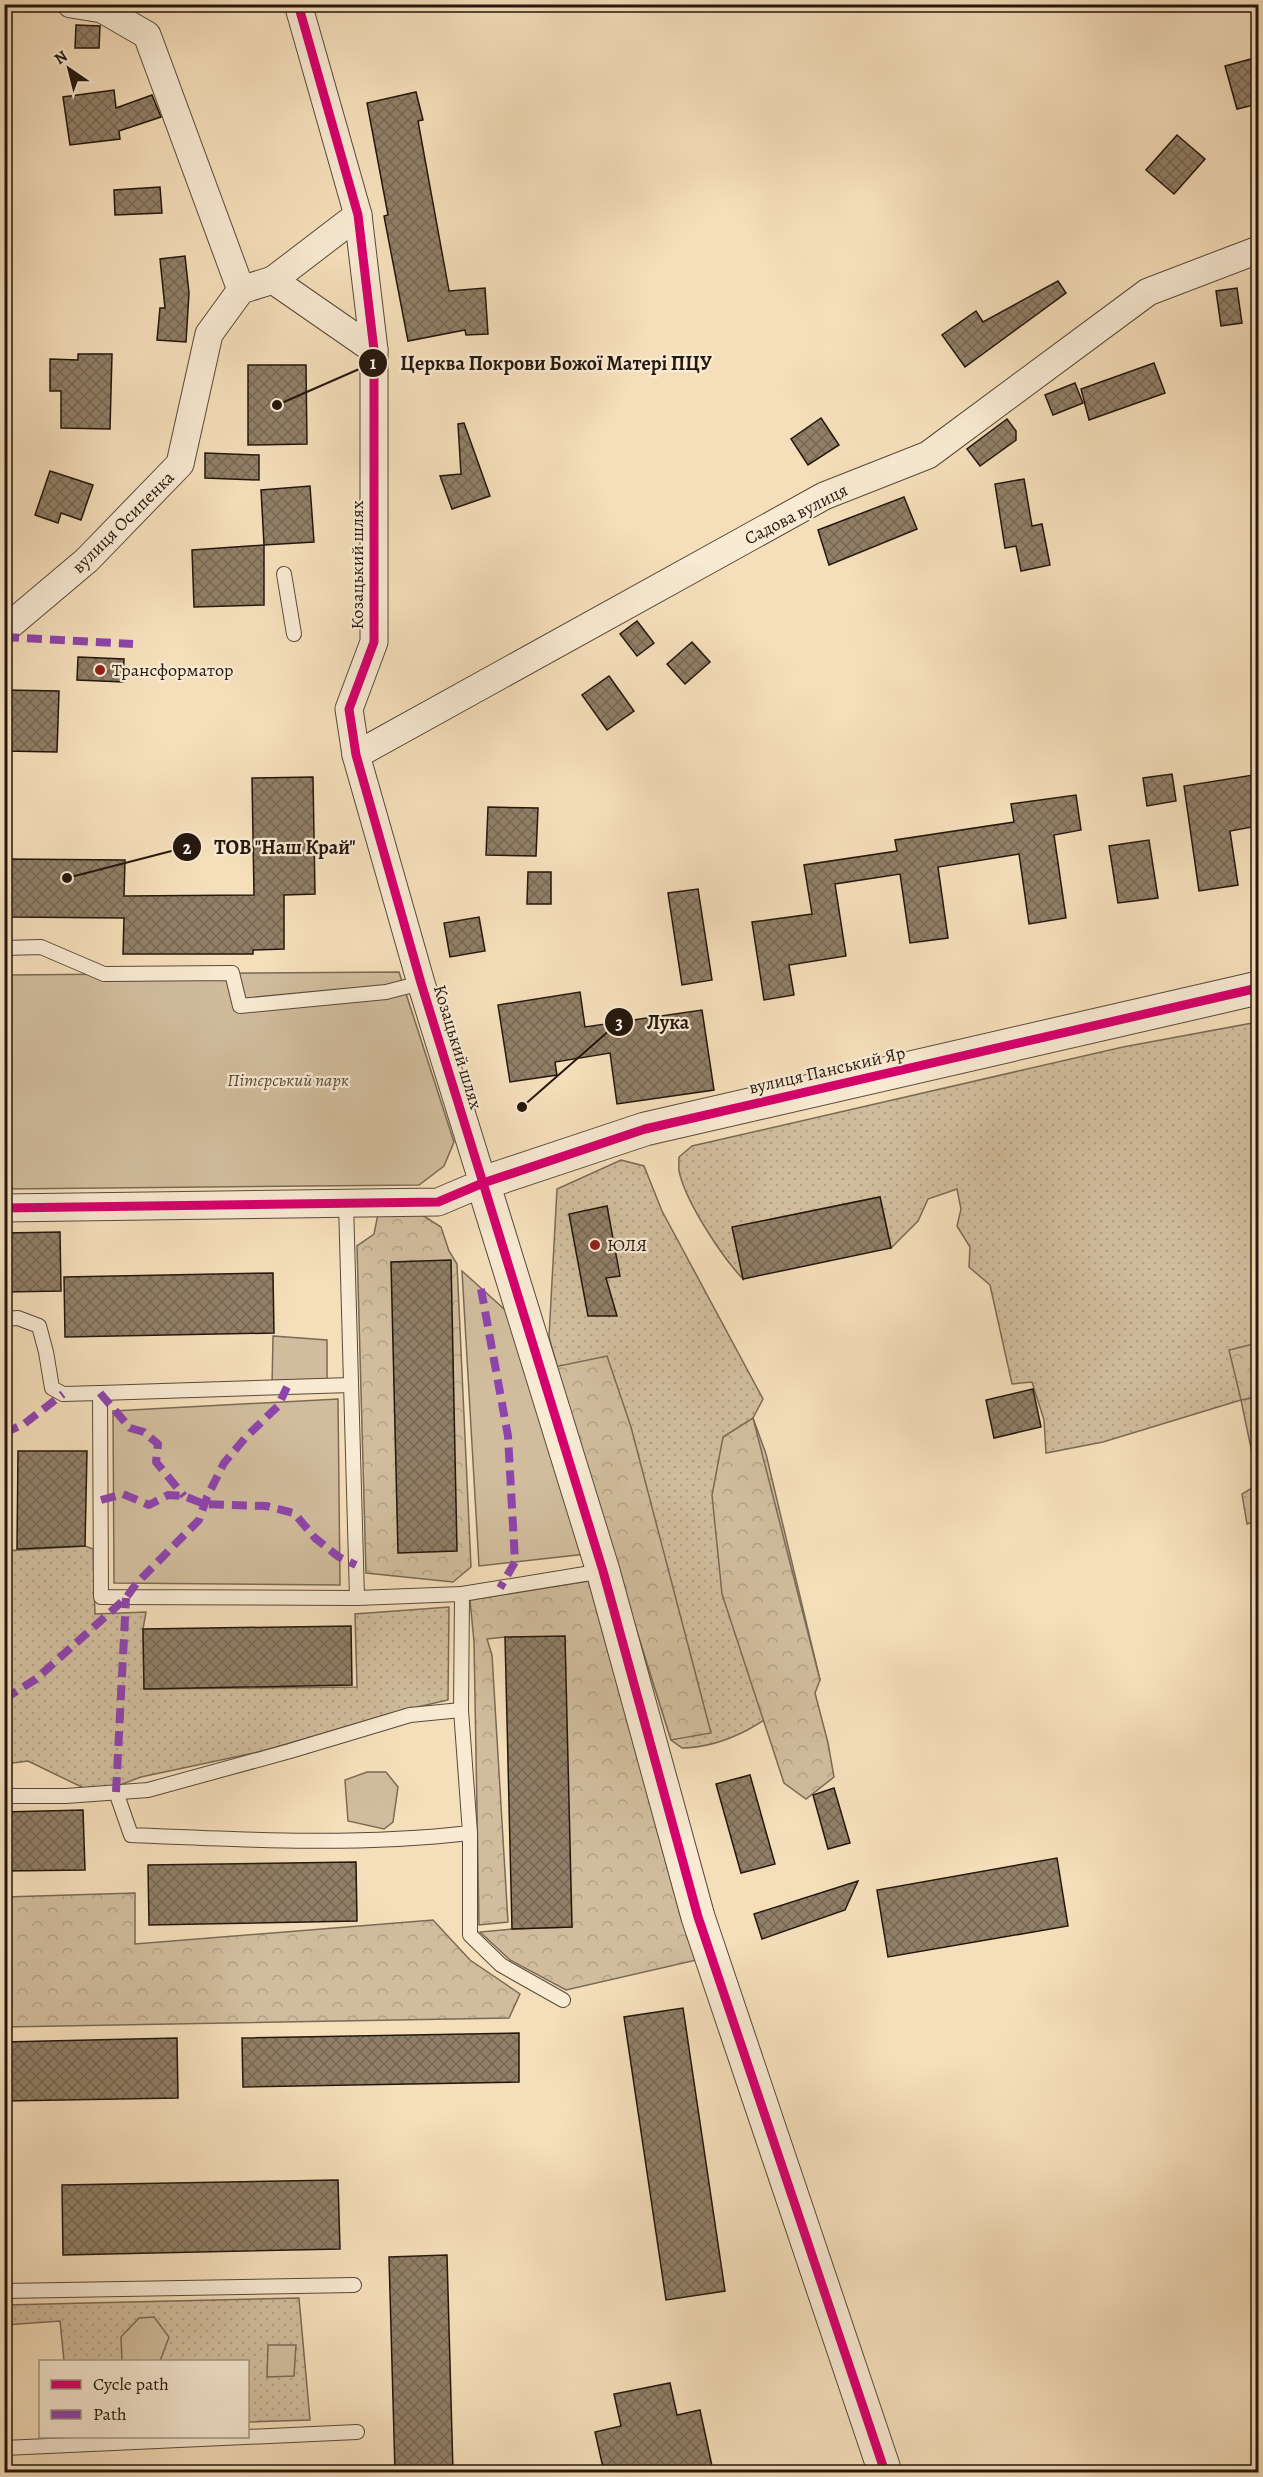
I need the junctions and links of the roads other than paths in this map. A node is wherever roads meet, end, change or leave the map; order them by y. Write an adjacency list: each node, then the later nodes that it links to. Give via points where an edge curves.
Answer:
1 (71, 4): 6 (street, via 102,9 147,34)
2 (298, 4): 3 (street, Козацький шлях)
3 (358, 215): 5 (street); 7 (street, Козацький шлях)
4 (1258, 250): 11 (street, Садова вулиця, via 1148,292 928,455 824,496)
5 (273, 280): 6 (street); 7 (street)
6 (241, 290): 9 (street, вулиця Осипенка, via 209,334 180,464 87,560)
7 (374, 350): 11 (street, Козацький шлях, via 374,642 349,709)
8 (284, 574): 10 (lane)
9 (4, 630)
10 (294, 634)
11 (356, 756): 13 (street, Козацький шлях)
12 (4, 948): 13 (lane, via 41,947 104,974 232,973 240,1006 386,992)
13 (421, 983): 15 (street, Козацький шлях)
14 (1258, 988): 15 (street, вулиця Панський Яр, via 645,1129)
15 (483, 1183): 16 (street, via 438,1202); 21 (street)
16 (346, 1203): 17 (street); 19 (lane)
17 (4, 1208)
18 (4, 1319): 20 (lane, via 18,1318 39,1326 52,1388 63,1394)
19 (351, 1384): 20 (lane); 23 (lane)
20 (100, 1393): 23 (lane, via 101,1597)
21 (603, 1571): 22 (lane); 35 (street, via 698,1917)
22 (462, 1594): 23 (lane); 24 (lane)
23 (357, 1598)
24 (461, 1710): 25 (lane, via 411,1715 148,1790); 27 (lane)
25 (116, 1792): 26 (lane); 27 (lane, via 131,1836 305,1842 421,1839)
26 (4, 1796)
27 (470, 1833): 28 (lane, via 470,1935 501,1965)
28 (563, 2000)
29 (354, 2284): 30 (lane)
30 (4, 2291)
31 (357, 2432): 32 (lane)
32 (249, 2437)
33 (225, 2438): 34 (lane)
34 (4, 2448)
35 (885, 2472)

